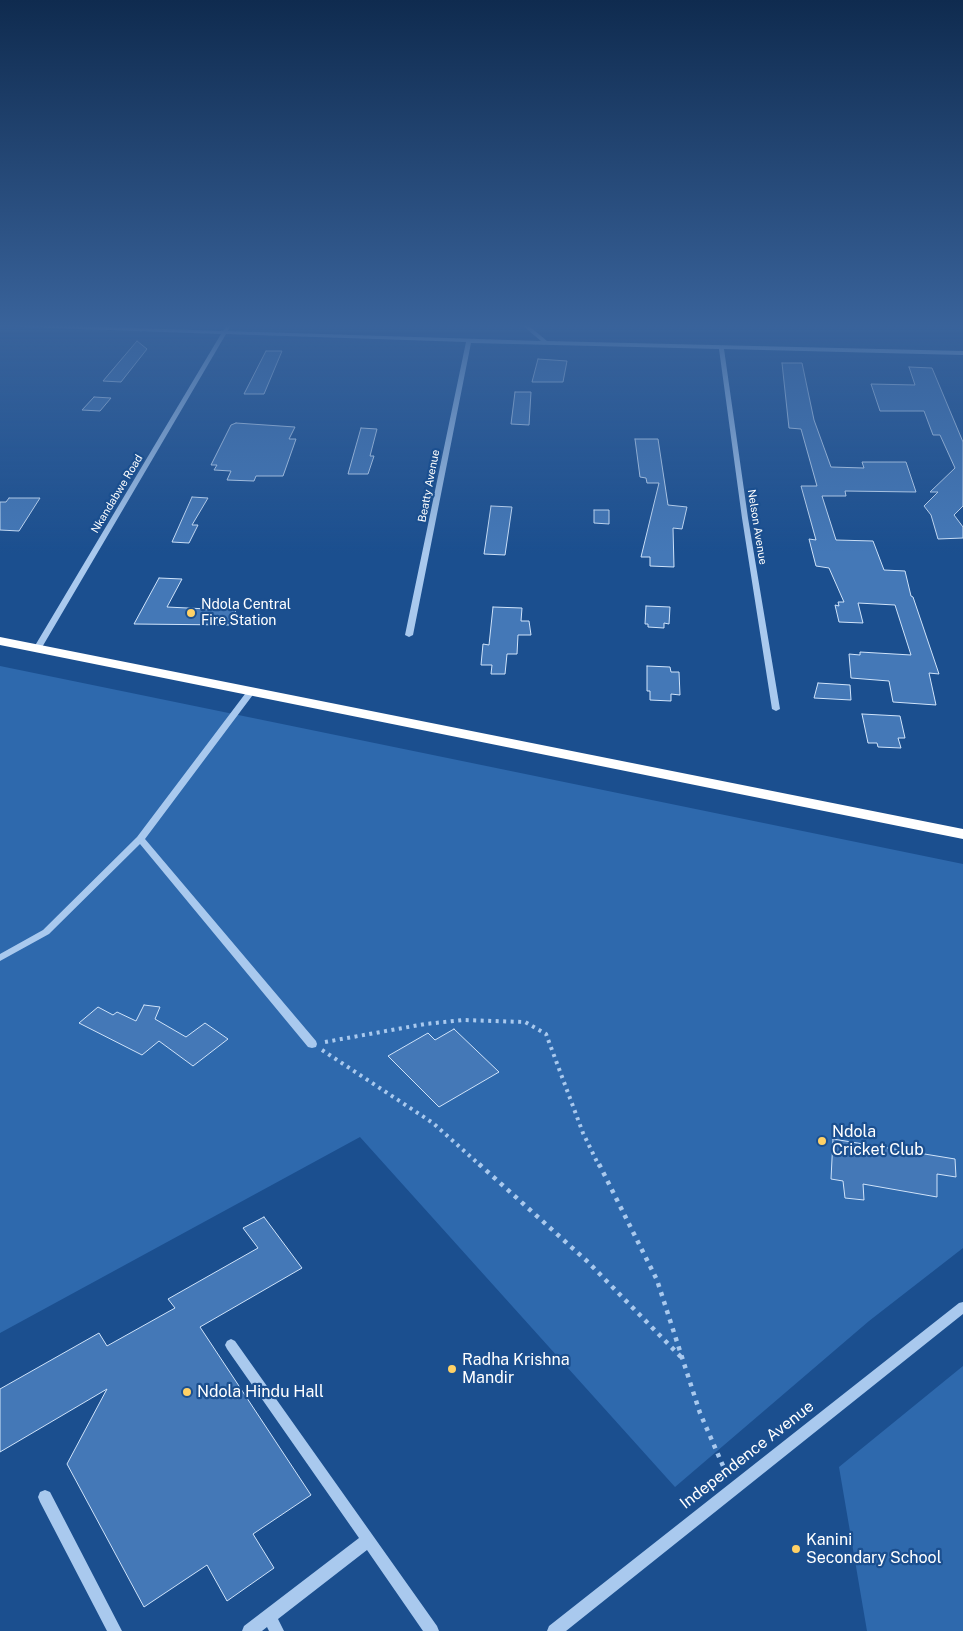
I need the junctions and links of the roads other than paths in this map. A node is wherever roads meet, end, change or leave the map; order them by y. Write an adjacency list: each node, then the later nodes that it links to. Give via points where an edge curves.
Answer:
1 (183, 401): 6 (street, Nkandabwe Road)
2 (456, 401): 4 (street, Beatty Avenue)
3 (729, 401): 8 (street, Nelson Avenue)
4 (409, 635)
5 (0, 641): 6 (highway)
6 (37, 649): 7 (highway)
7 (251, 692): 9 (highway); 10 (street)
8 (776, 708)
9 (963, 834)
10 (140, 839): 11 (street, via 46,932); 12 (street)
11 (0, 958)
12 (312, 1044)
13 (963, 1306): 22 (street, Independence Avenue)
14 (231, 1345): 16 (street)
15 (45, 1497): 18 (street)
16 (368, 1540): 17 (street); 21 (street)
17 (269, 1617): 19 (street); 20 (street)
18 (114, 1631)
19 (249, 1631)
20 (277, 1631)
21 (432, 1631)
22 (554, 1631)

